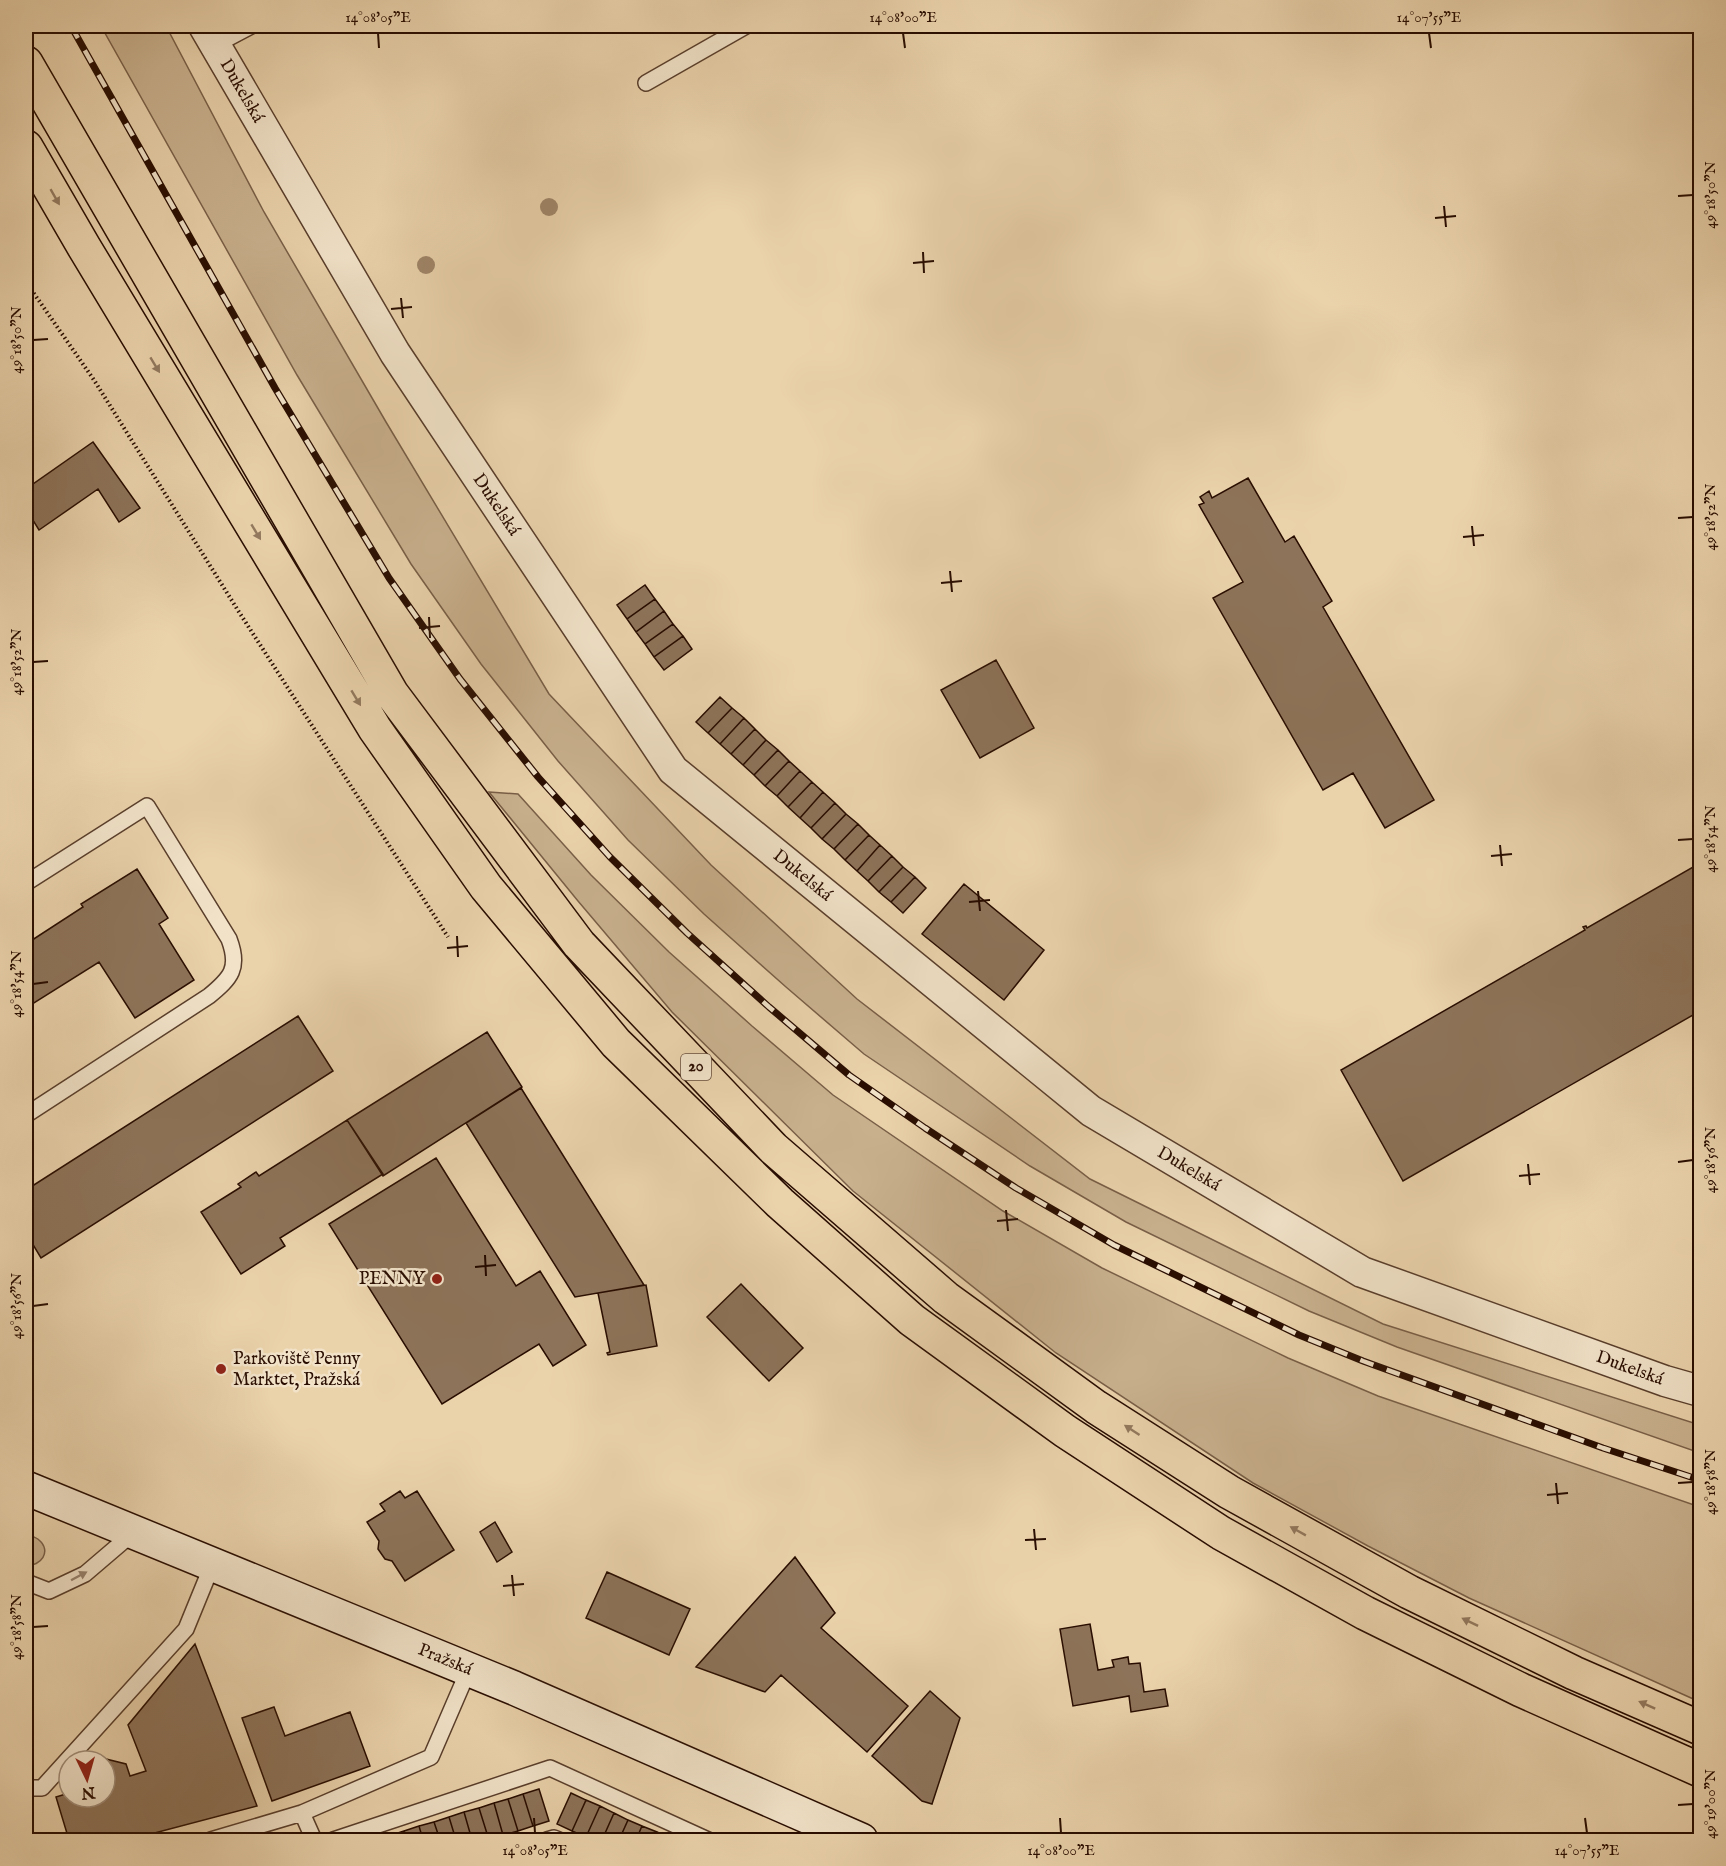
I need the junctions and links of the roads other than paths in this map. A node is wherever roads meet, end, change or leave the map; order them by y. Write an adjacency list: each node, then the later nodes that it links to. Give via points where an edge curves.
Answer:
1 (251, 26): 3 (lane)
2 (746, 26): 5 (lane)
3 (210, 35): 9 (street, Dukelská, via 395,353 673,770 1091,1111 1362,1272)
4 (26, 63): 15 (highway, 20, one-way to 4, via 1574,1673 1409,1593 1220,1486 1096,1407 946,1298 773,1148 579,944 392,694)
5 (646, 83)
6 (26, 147): 16 (highway, 20, one-way to 16, via 375,729 486,887 616,1043 780,1203 912,1320 1065,1431 1221,1533 1510,1685)
7 (26, 883): 8 (lane, via 147,806 235,954 226,982 209,996)
8 (26, 1115)
9 (1701, 1391)
10 (26, 1488): 11 (street, Pražská)
11 (132, 1533): 12 (street, Pražská); 13 (lane, one-way to 11, via 49,1591 58,1587 85,1574)
12 (213, 1563): 14 (street, Pražská); 17 (lane, via 186,1629 42,1788)
13 (26, 1582)
14 (469, 1669): 18 (lane, via 431,1757); 25 (street, Pražská)
15 (1701, 1728)
16 (1701, 1770)
17 (26, 1788)
18 (302, 1813): 19 (lane); 20 (lane)
19 (211, 1840)
20 (314, 1840)
21 (333, 1840): 24 (lane, via 550,1768)
22 (547, 1840): 23 (lane)
23 (559, 1840)
24 (708, 1840)
25 (861, 1840)

